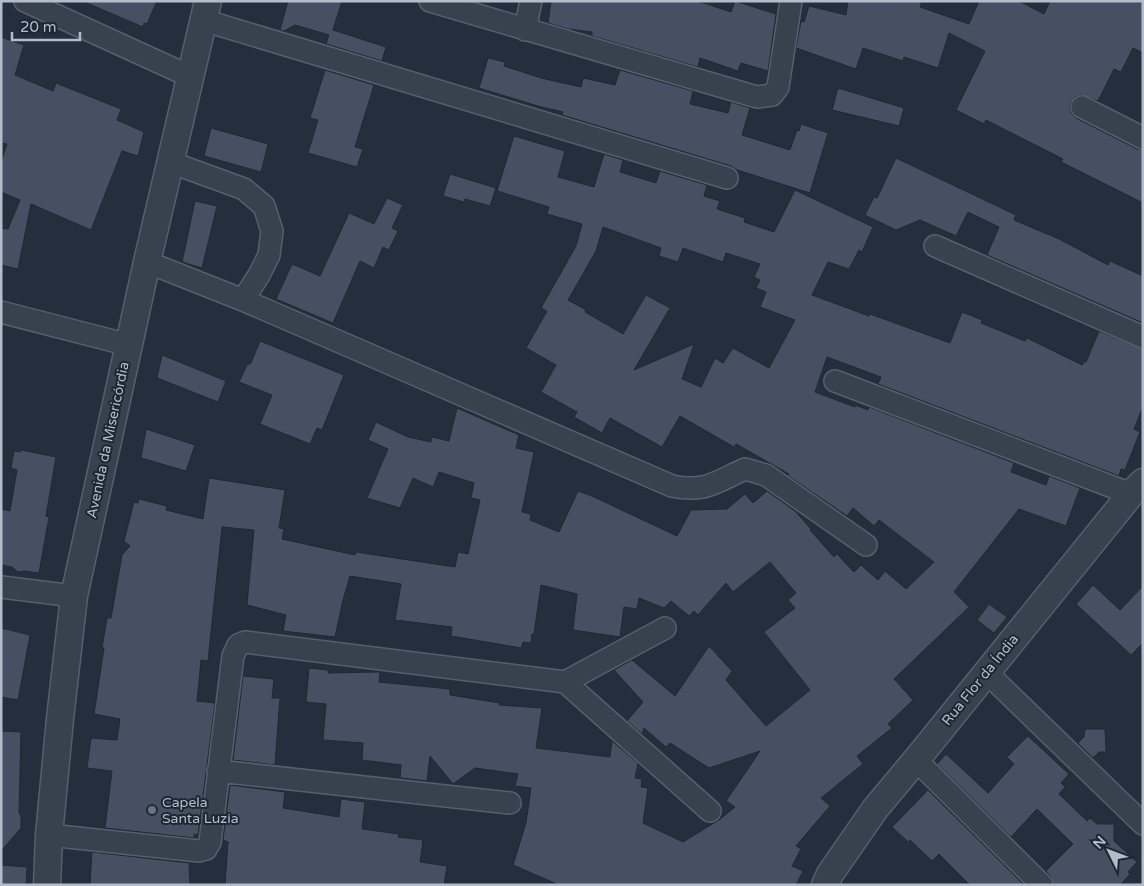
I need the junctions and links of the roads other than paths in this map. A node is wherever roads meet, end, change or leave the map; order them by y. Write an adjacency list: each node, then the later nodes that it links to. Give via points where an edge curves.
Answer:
1 (25, 1): 7 (street)
2 (430, 1): 6 (street)
3 (531, 1): 6 (street)
4 (791, 1): 6 (street, via 778,87 772,95 757,97)
5 (205, 10): 7 (street, Avenida da Misericórdia); 11 (street)
6 (525, 30)
7 (189, 76): 10 (street, Avenida da Misericórdia)
8 (1082, 107): 9 (street)
9 (1143, 138)
10 (170, 162): 13 (street, Avenida da Misericórdia); 14 (street, via 244,190 264,206 272,231 269,255)
11 (727, 178)
12 (935, 246): 16 (street)
13 (147, 262): 14 (street); 17 (street, Avenida da Misericórdia)
14 (243, 300): 20 (street, via 672,486 689,489 707,487 745,469 766,475)
15 (1, 312): 17 (street)
16 (1143, 337)
17 (129, 345): 22 (street, Avenida da Misericórdia)
18 (835, 381): 19 (street)
19 (1137, 488): 24 (street, Rua Flor da Índia)
20 (866, 545)
21 (1, 587): 22 (street)
22 (74, 596): 31 (street, Avenida da Misericórdia)
23 (665, 628): 25 (street)
24 (986, 672): 26 (street, Rua Flor da Índia); 30 (street)
25 (565, 682): 27 (street, via 245,642 238,646 233,656); 29 (street)
26 (916, 760): 33 (street, Rua Flor da Índia, via 874,809); 34 (street)
27 (218, 771): 28 (street); 31 (street, via 210,842 199,852)
28 (510, 803)
29 (710, 811)
30 (1143, 824)
31 (49, 835): 32 (street, Avenida da Misericórdia)
32 (47, 885)
33 (825, 885)
34 (1042, 885)

